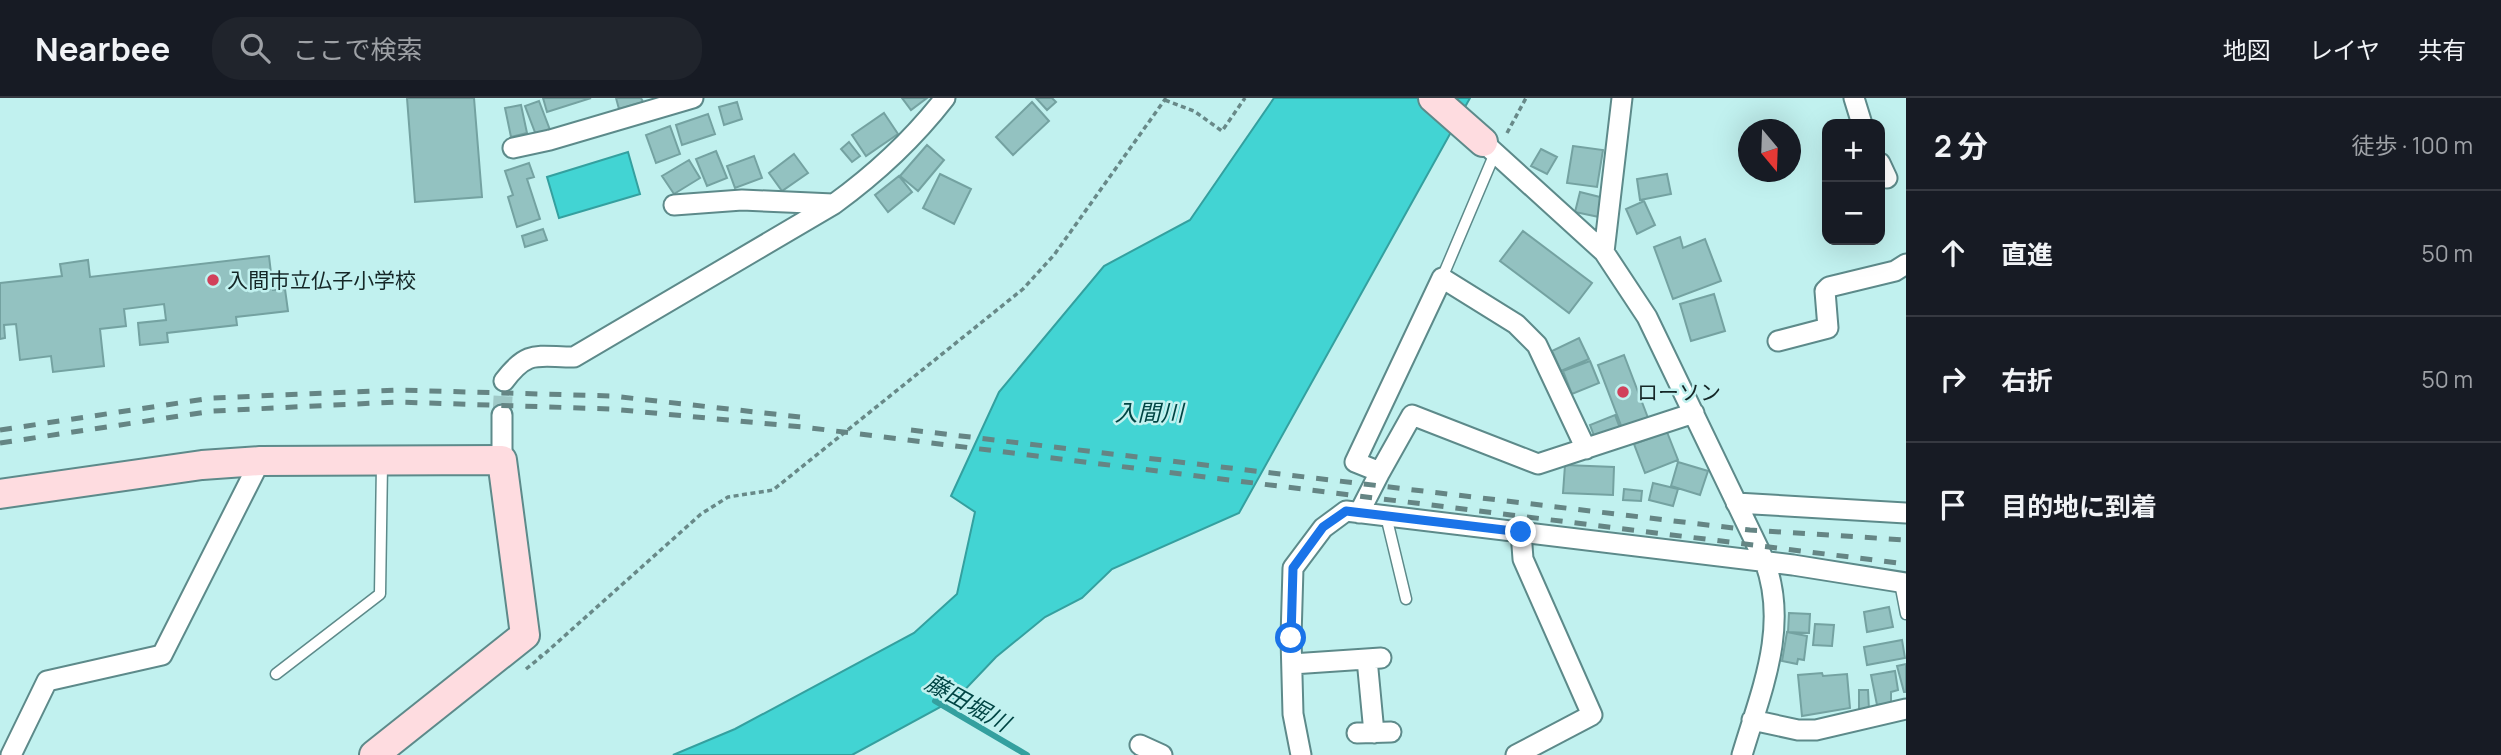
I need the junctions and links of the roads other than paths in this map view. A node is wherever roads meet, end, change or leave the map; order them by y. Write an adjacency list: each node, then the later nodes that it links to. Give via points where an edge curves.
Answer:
1 (694, 98): 7 (street)
2 (945, 98): 9 (street, via 860,185)
3 (1433, 98): 8 (street)
4 (1622, 98): 11 (street)
5 (1854, 98): 6 (street)
6 (1860, 119)
7 (513, 148)
8 (1489, 148): 11 (street); 13 (lane)
9 (834, 204): 10 (street, via 742,200); 15 (street, via 574,357 531,357 517,364)
10 (674, 205)
11 (1604, 252): 16 (street, via 1647,317)
12 (1906, 264): 14 (street, via 1895,271 1829,287 1825,291 1828,328)
13 (1442, 278): 18 (street, via 1516,324 1537,345); 22 (street, via 1355,462)
14 (1778, 341)
15 (504, 381)
16 (1694, 413): 18 (street); 24 (street)
17 (502, 415): 20 (street)
18 (1586, 449): 22 (street, via 1538,464 1412,415)
19 (382, 460): 20 (street); 21 (street); 34 (lane, via 380,594)
20 (502, 460): 40 (street, via 525,635)
21 (260, 461): 23 (street); 39 (street, via 162,655 47,681)
22 (1380, 472): 25 (street)
23 (0, 494)
24 (1736, 503): 26 (street); 29 (street)
25 (1359, 513): 27 (street); 33 (street, via 1346,511 1323,527 1293,568)
26 (1906, 513)
27 (1387, 516): 28 (street); 31 (lane)
28 (1521, 532): 29 (street); 43 (street, via 1523,559 1592,715)
29 (1765, 562): 30 (street); 36 (street, via 1773,584 1774,643)
30 (1903, 583): 32 (lane)
31 (1406, 599)
32 (1906, 614)
33 (1292, 664): 37 (street, via 1374,658); 42 (street, via 1293,714)
34 (276, 674)
35 (1906, 709): 36 (street, via 1816,730)
36 (1752, 720): 44 (street)
37 (1374, 733)
38 (1140, 745): 41 (street)
39 (11, 755)
40 (374, 755)
41 (1162, 755)
42 (1301, 755)
43 (1516, 755)
44 (1742, 755)

